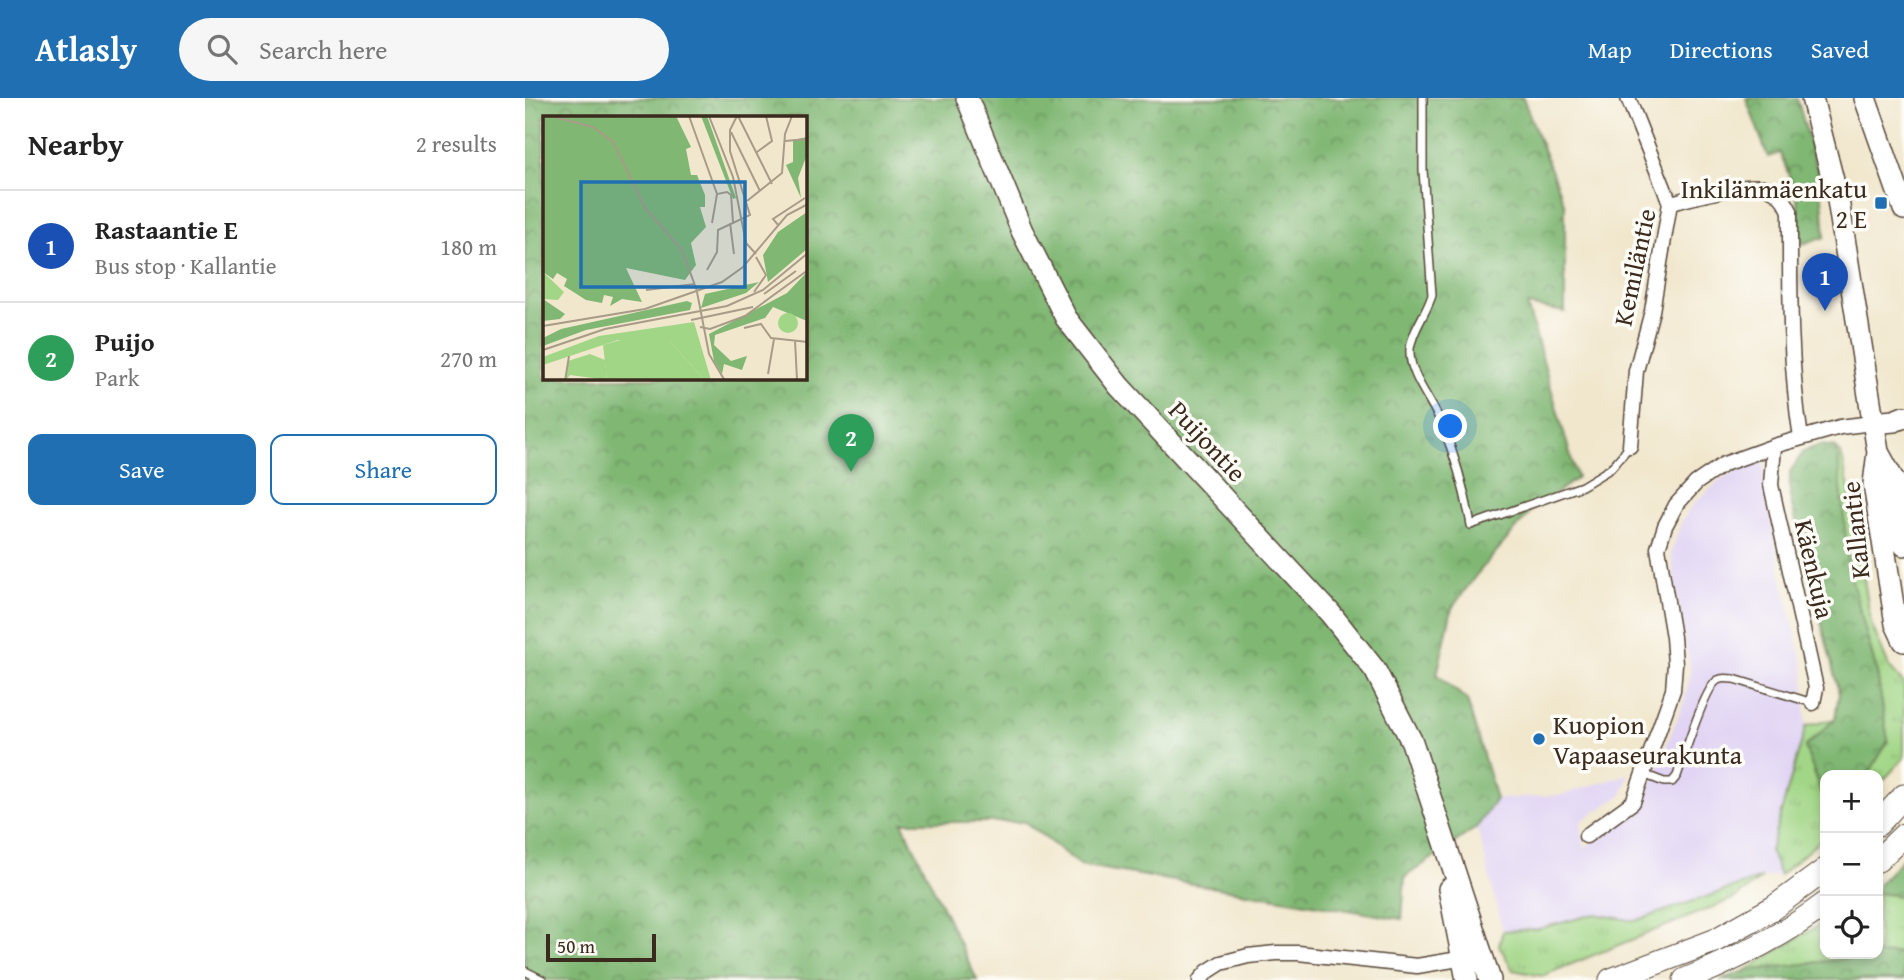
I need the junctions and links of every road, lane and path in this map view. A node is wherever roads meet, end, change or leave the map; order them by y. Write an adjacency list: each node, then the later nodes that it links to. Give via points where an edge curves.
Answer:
1 (967, 98): 25 (street, Puijontie, via 1022,231 1066,318 1119,386 1330,613 1375,670 1412,742)
2 (1423, 98): 11 (lane, via 1432,295 1410,351 1417,380 1443,425 1471,525 1582,486 1609,469)
3 (1628, 98): 6 (street)
4 (1812, 98): 9 (street, Kallantie, via 1838,200)
5 (1865, 98): 7 (street)
6 (1670, 203): 10 (street, Kemiläntie, via 1750,186 1769,188 1786,201 1790,211 1795,405); 11 (street, Kemiläntie, via 1636,370)
7 (1904, 209)
8 (1904, 417): 9 (street)
9 (1872, 423): 10 (street); 13 (street, Kallantie)
10 (1801, 438): 12 (street)
11 (1630, 446)
12 (1774, 446): 16 (street, Käenkuja, via 1771,485 1816,688); 17 (street, via 1724,464 1696,482 1665,526 1658,548 1673,637 1673,690)
13 (1878, 452): 14 (street, Kallantie, via 1894,481); 15 (street, Kallantie, via 1874,484 1896,624)
14 (1904, 545)
15 (1904, 641)
16 (1813, 703): 17 (lane, via 1722,678 1707,694 1677,776 1664,782)
17 (1643, 774): 21 (street, via 1633,802)
18 (1904, 796): 19 (main road)
19 (1883, 819)
20 (1904, 835): 22 (main road)
21 (1586, 836)
22 (1883, 855)
23 (1820, 874): 31 (main road, via 1773,908 1714,941)
24 (1820, 908): 32 (main road, via 1723,965)
25 (1472, 956): 28 (street, via 1417,966 1276,953 1221,962); 29 (street, Puijontie); 30 (street, Puijontie)
26 (525, 971): 27 (lane)
27 (543, 980)
28 (1200, 980)
29 (1467, 980)
30 (1490, 980)
31 (1611, 980)
32 (1685, 980)

